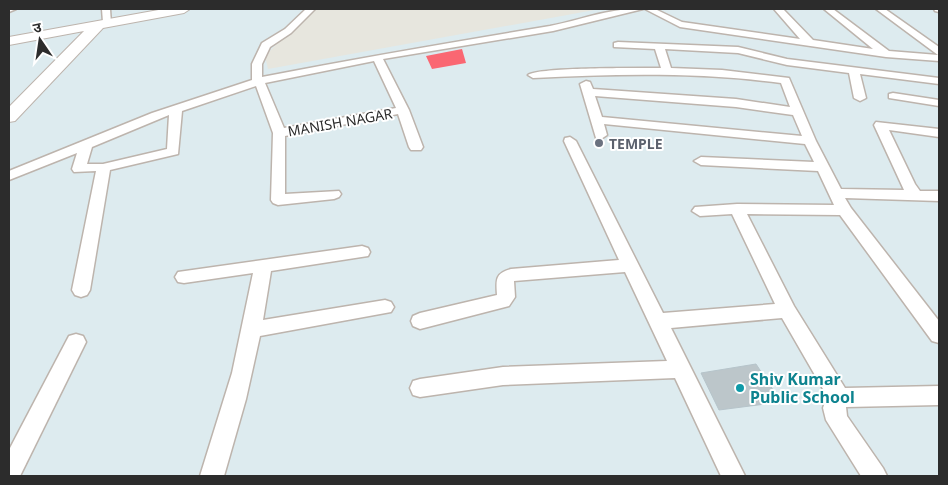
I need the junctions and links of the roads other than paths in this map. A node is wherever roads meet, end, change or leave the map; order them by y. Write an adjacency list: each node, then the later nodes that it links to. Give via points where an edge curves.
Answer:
1 (164, 9): 9 (main road)
2 (184, 9): 9 (main road)
3 (311, 9): 24 (street, via 288,31 262,48)
4 (639, 9): 18 (street, via 553,28)
5 (649, 9): 13 (street, via 680,24)
6 (778, 9): 13 (street)
7 (828, 9): 17 (street)
8 (880, 9): 16 (street)
9 (105, 19): 10 (main road); 11 (main road); 36 (main road)
10 (75, 29): 12 (main road); 30 (main road)
11 (9, 37)
12 (9, 41)
13 (809, 42): 17 (street)
14 (618, 44): 15 (street)
15 (661, 46): 20 (street, via 738,50); 21 (street, via 658,47)
16 (939, 52)
17 (886, 54): 19 (street)
18 (377, 58): 24 (street); 34 (street)
19 (939, 58)
20 (787, 62): 23 (street); 26 (street)
21 (667, 71): 22 (street); 26 (street, via 743,74)
22 (583, 72): 25 (street); 28 (street)
23 (854, 72): 27 (street); 31 (street)
24 (258, 75): 33 (street); 38 (street)
25 (533, 75)
26 (785, 80): 35 (street)
27 (939, 80)
28 (588, 92): 35 (street, via 736,103); 37 (street)
29 (893, 96): 32 (street)
30 (9, 98)
31 (860, 98)
32 (939, 103)
33 (176, 109): 43 (street); 47 (street, via 173,151)
34 (403, 110): 38 (street, MANISH NAGAR); 44 (street)
35 (799, 112): 42 (street)
36 (9, 118)
37 (596, 120): 40 (street); 42 (street)
38 (279, 133): 50 (street, MANISH NAGAR, via 278,200)
39 (939, 133): 51 (street, via 880,125)
40 (601, 135)
41 (570, 141): 57 (street)
42 (810, 141): 46 (street)
43 (86, 144): 47 (street, via 79,169); 48 (street)
44 (416, 147)
45 (701, 161): 46 (street)
46 (822, 167): 49 (street)
47 (102, 168): 60 (street)
48 (9, 176)
49 (835, 193): 51 (street); 54 (street)
50 (334, 194)
51 (916, 196): 52 (street)
52 (939, 196)
53 (737, 208): 54 (street); 55 (street); 62 (street)
54 (844, 210): 66 (street)
55 (700, 211)
56 (362, 252): 58 (street)
57 (631, 265): 63 (street, via 511,275 505,278 506,297 503,301); 64 (street)
58 (263, 267): 59 (street); 65 (street)
59 (184, 277)
60 (81, 290)
61 (385, 307): 65 (street)
62 (787, 310): 64 (street); 71 (street)
63 (420, 321)
64 (659, 321): 68 (street)
65 (253, 329): 73 (street, via 230,423)
66 (939, 335)
67 (76, 342): 72 (street)
68 (680, 369): 69 (street, via 503,376); 74 (street)
69 (420, 388)
70 (939, 396): 71 (street)
71 (840, 398): 75 (street, via 834,413)
72 (9, 474)
73 (212, 476)
74 (732, 476)
75 (875, 476)

